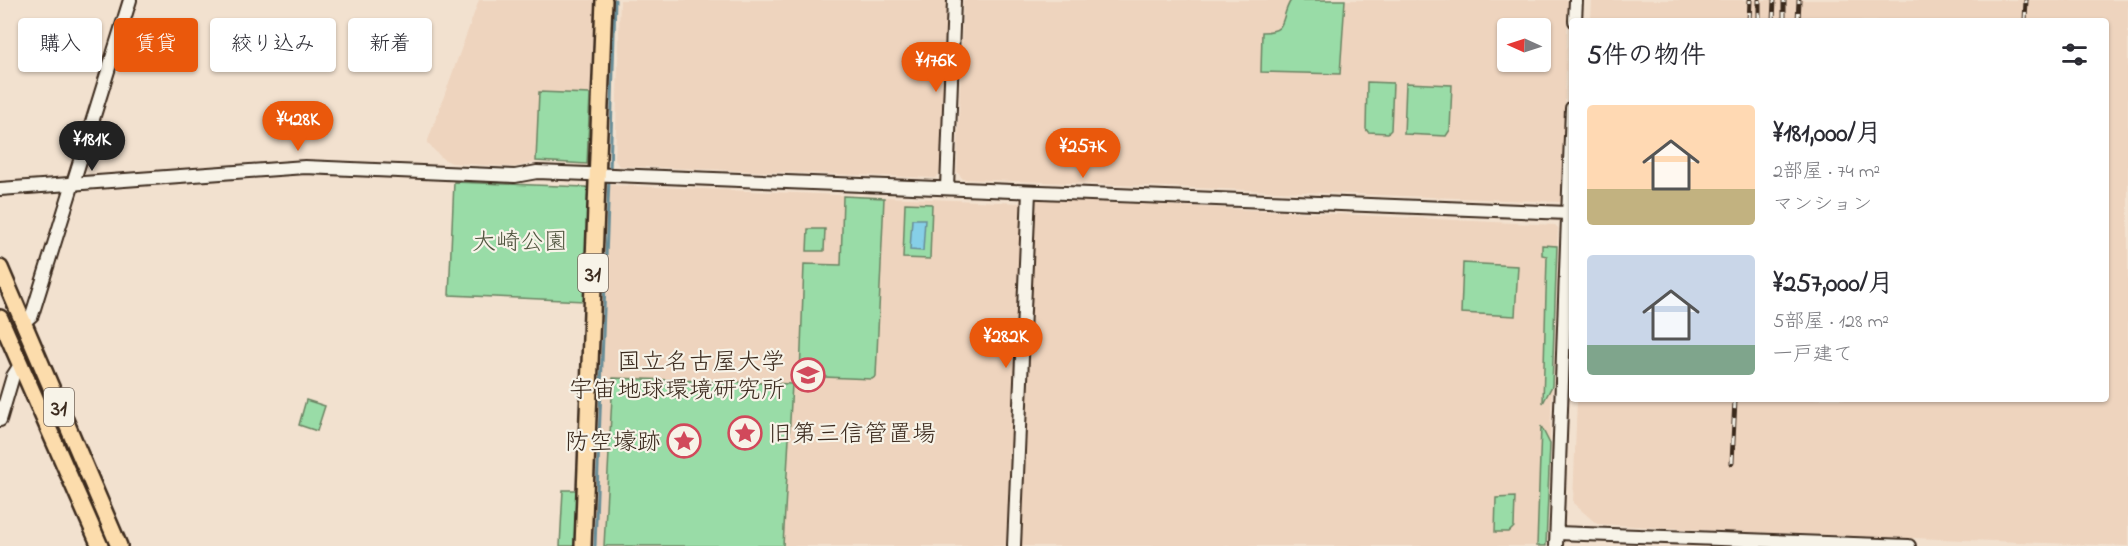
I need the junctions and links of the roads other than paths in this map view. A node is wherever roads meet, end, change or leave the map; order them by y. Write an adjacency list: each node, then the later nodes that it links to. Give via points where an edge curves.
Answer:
1 (130, 0): 7 (street)
2 (604, 0): 6 (main road, 31)
3 (954, 0): 9 (street)
4 (1576, 0): 5 (street)
5 (1575, 18)
6 (597, 175): 7 (street, via 537,172 515,176 305,167); 9 (street); 21 (main road, 31)
7 (72, 184): 10 (street); 15 (street, via 32,315)
8 (1569, 187): 12 (street)
9 (947, 188): 11 (street)
10 (0, 189)
11 (1029, 192): 12 (street); 22 (street)
12 (1568, 213): 18 (street)
13 (0, 268): 15 (main road, 31)
14 (0, 318): 16 (main road, 31)
15 (23, 323): 20 (main road, 31)
16 (20, 365): 17 (street); 19 (main road, 31)
17 (0, 420)
18 (1557, 532): 23 (street); 24 (street)
19 (100, 546)
20 (119, 546)
21 (583, 546)
22 (1014, 546)
23 (1556, 546)
24 (1909, 546)

